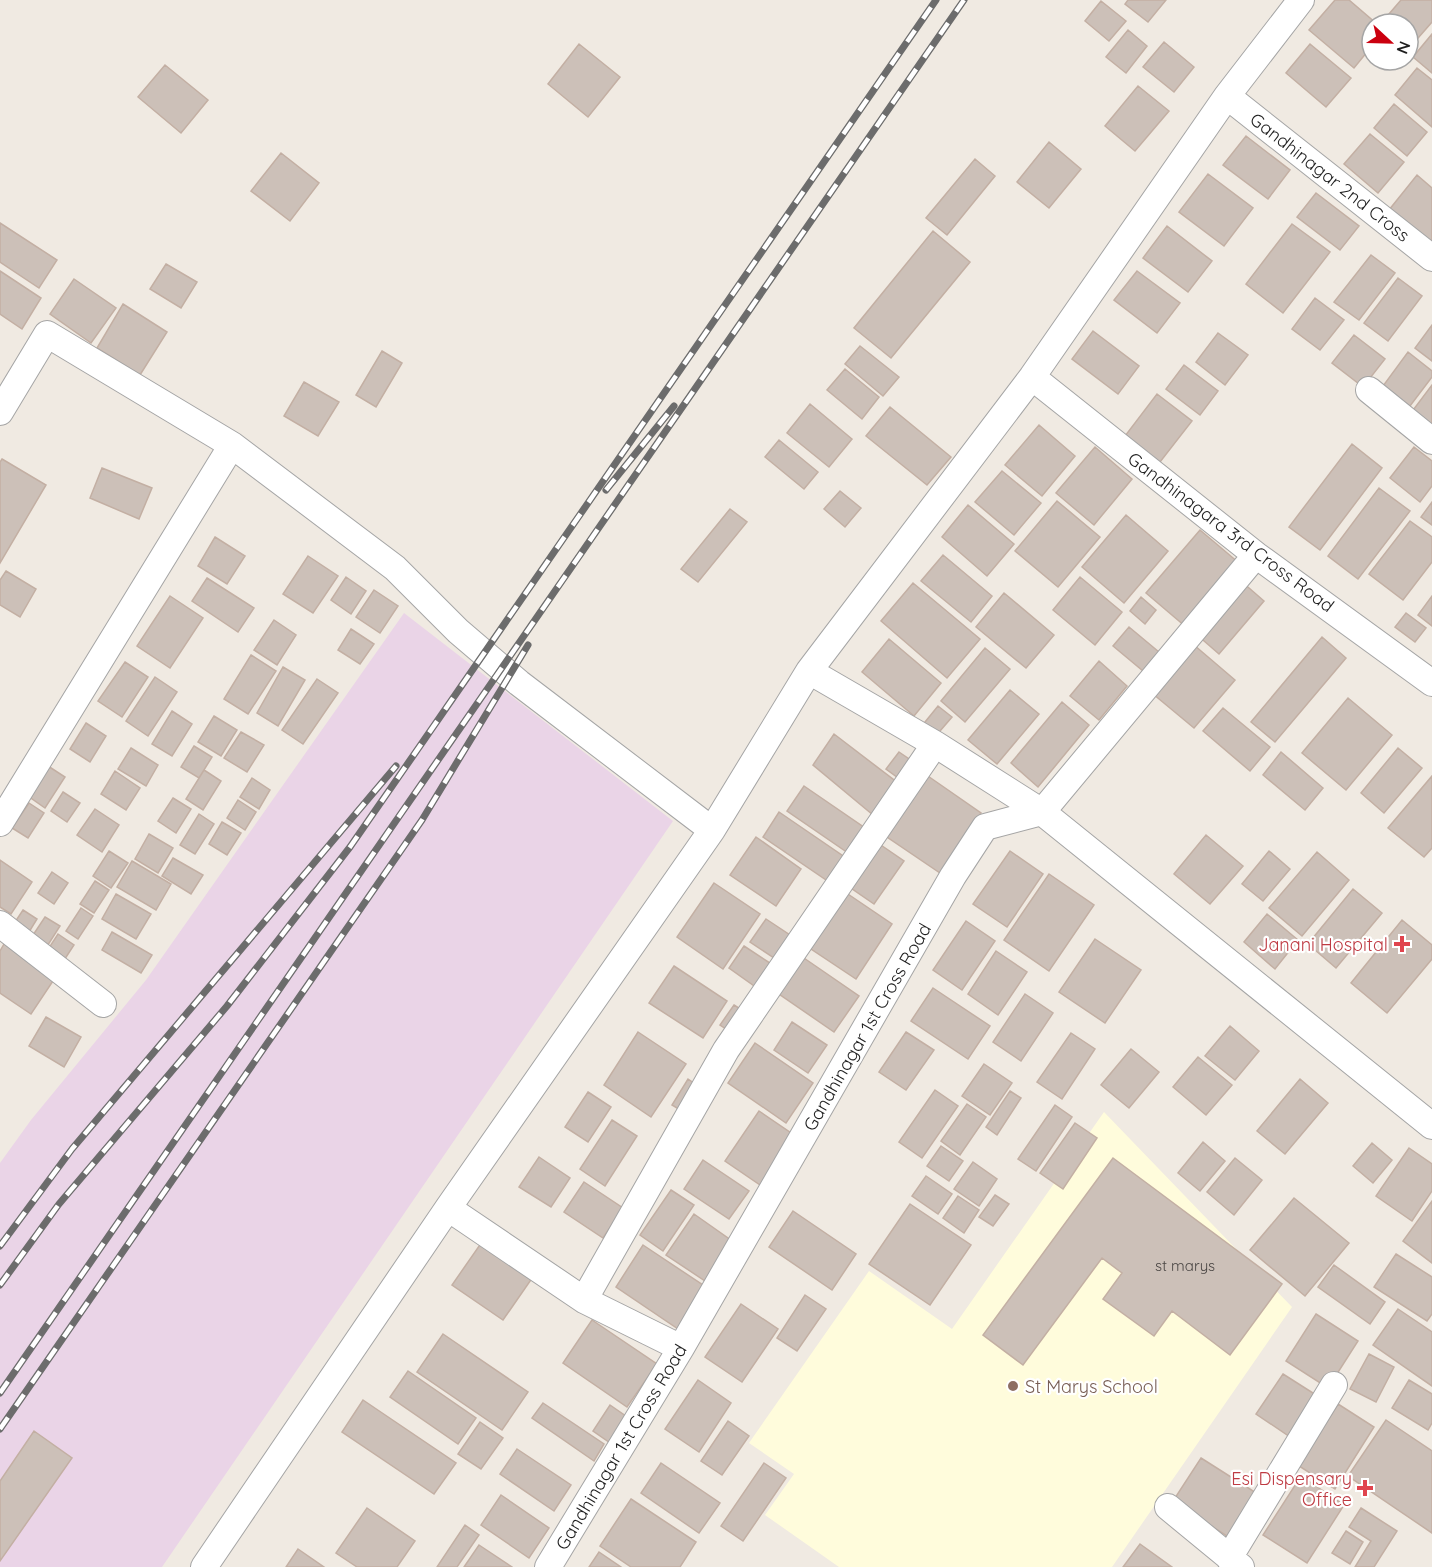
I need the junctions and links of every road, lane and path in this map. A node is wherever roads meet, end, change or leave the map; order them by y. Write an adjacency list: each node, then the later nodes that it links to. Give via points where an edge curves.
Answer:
1 (1301, 0): 2 (street)
2 (1227, 96): 3 (street, Gandhinagar 2nd Cross); 4 (street)
3 (1432, 258)
4 (1032, 377): 9 (street, Gandhinagara 3rd Cross Road); 10 (street)
5 (1369, 390): 7 (street)
6 (0, 412): 8 (street, via 46,334)
7 (1432, 441)
8 (232, 445): 14 (street); 15 (street, via 395,568 458,631 519,683)
9 (1256, 555): 11 (street, Gandhinagara 3rd Cross Road); 13 (street)
10 (809, 671): 12 (street); 15 (street)
11 (1432, 683)
12 (935, 744): 13 (street); 20 (street, via 726,1050)
13 (1042, 812): 18 (street); 21 (street, Gandhinagar 1st Cross Road, via 985,827)
14 (0, 823)
15 (712, 830): 19 (street)
16 (0, 924): 17 (street)
17 (103, 1004)
18 (1432, 1126)
19 (448, 1208): 20 (street); 25 (street)
20 (584, 1300): 21 (street)
21 (681, 1348): 26 (street, Gandhinagar 1st Cross Road)
22 (1334, 1385): 24 (street)
23 (1168, 1507): 24 (street)
24 (1235, 1562)
25 (204, 1567)
26 (548, 1567)

